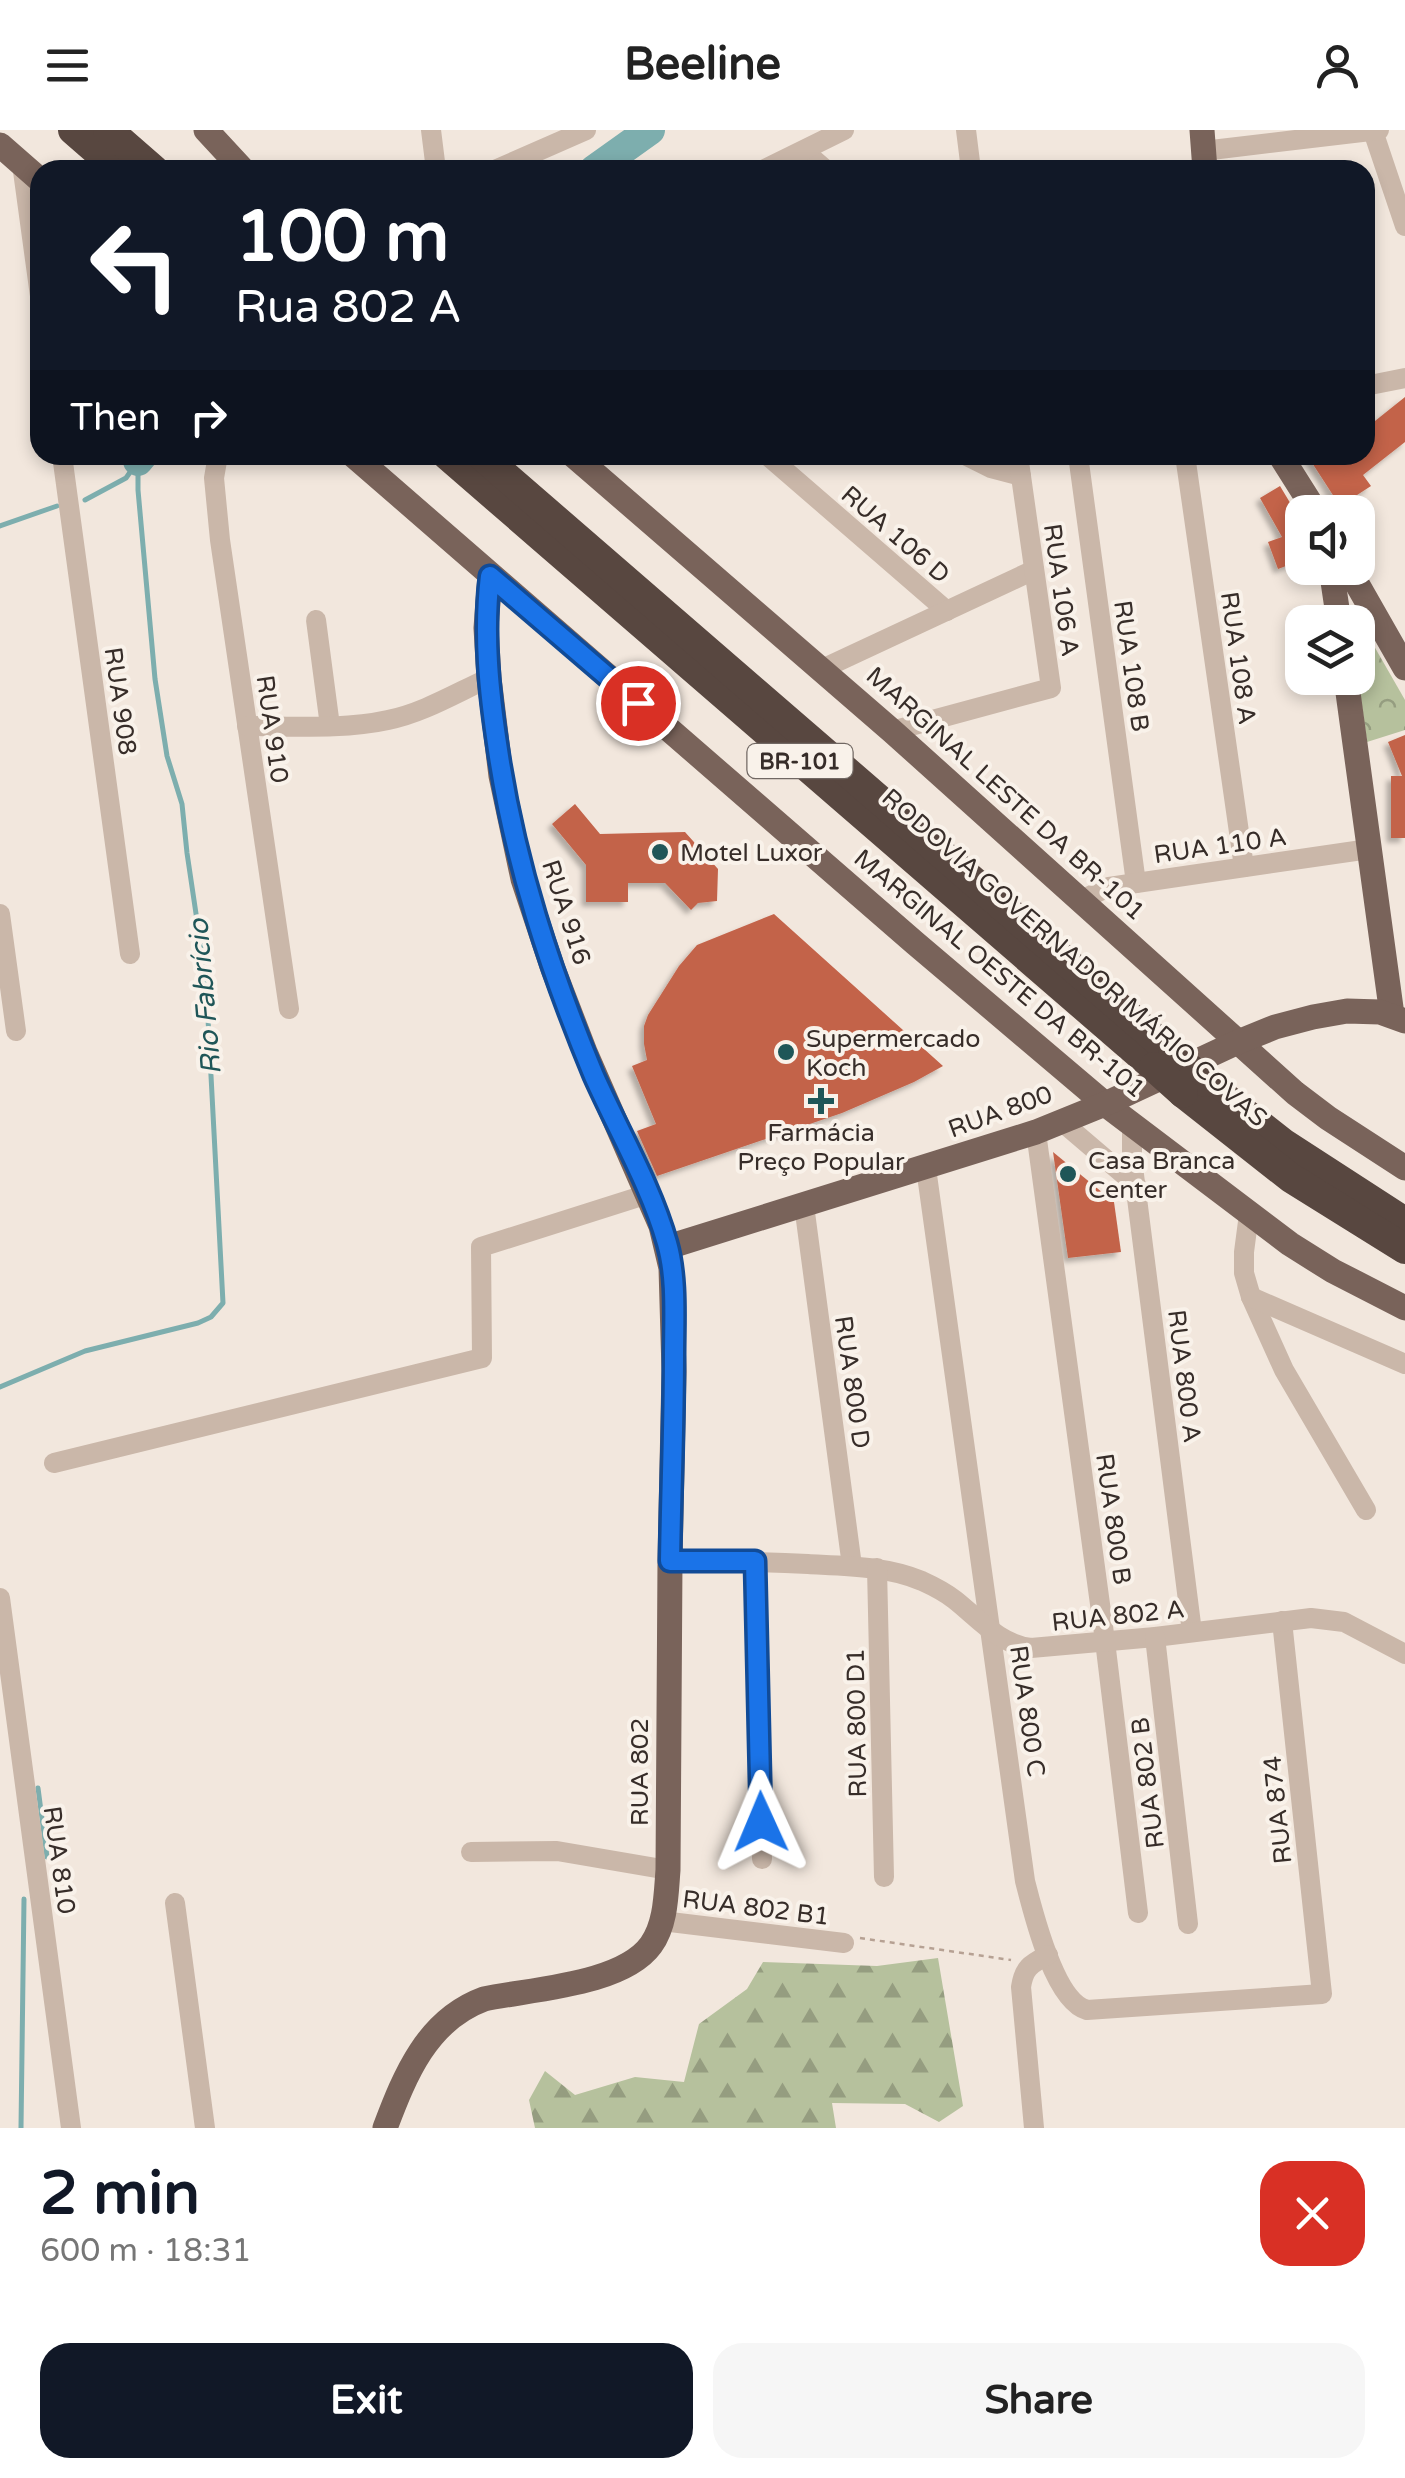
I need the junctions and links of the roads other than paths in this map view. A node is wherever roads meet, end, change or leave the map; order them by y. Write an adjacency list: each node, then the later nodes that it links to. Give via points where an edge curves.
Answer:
1 (72, 130): 12 (highway)
2 (108, 130): 13 (highway)
3 (206, 130): 14 (main road)
4 (432, 130): 15 (street)
5 (586, 130): 16 (street)
6 (844, 130): 11 (street)
7 (966, 130): 19 (street)
8 (1376, 131): 10 (street); 21 (street)
9 (0, 146): 20 (main road)
10 (1203, 150)
11 (804, 151): 17 (street); 18 (street)
12 (107, 160)
13 (142, 160)
14 (234, 160)
15 (435, 160)
16 (518, 160)
17 (785, 160)
18 (814, 160)
19 (970, 160)
20 (30, 171)
21 (1405, 226)
22 (1405, 378): 23 (street)
23 (1375, 384)
24 (63, 465): 54 (street, RUA 908)
25 (216, 465): 46 (street, RUA 910, via 216,511)
26 (364, 465): 38 (main road, MARGINAL OESTE DA BR-101)
27 (459, 465): 59 (highway, RODOVIA GOVERNADOR MÁRIO COVAS / BR-101)
28 (492, 465): 59 (highway, RODOVIA GOVERNADOR MÁRIO COVAS / BR-101)
29 (585, 465): 43 (main road, MARGINAL LESTE DA BR-101)
30 (779, 465): 39 (street, RUA 106 D)
31 (984, 465): 35 (street)
32 (1079, 465): 51 (street, RUA 108 B)
33 (1186, 465): 50 (street, RUA 108 A)
34 (1286, 465): 36 (main road)
35 (1020, 466): 37 (street, RUA 106 A)
36 (1305, 495)
37 (1034, 570): 39 (street); 48 (street, RUA 106 A, via 1050,688)
38 (490, 576): 44 (main road, RUA 916); 60 (main road, MARGINAL OESTE DA BR-101)
39 (947, 611): 43 (street)
40 (316, 620): 47 (street)
41 (1375, 635): 42 (main road)
42 (1405, 668)
43 (822, 670): 48 (main road, MARGINAL LESTE DA BR-101)
44 (489, 678): 47 (street, via 391,720); 68 (main road, RUA 916, via 523,879 584,1052)
45 (1348, 695): 49 (main road)
46 (248, 726): 47 (street); 55 (street, RUA 910)
47 (330, 726)
48 (892, 730): 52 (main road, MARGINAL LESTE DA BR-101)
49 (1369, 849): 50 (street, RUA 110 A); 56 (main road)
50 (1244, 867): 51 (street, RUA 110 A)
51 (1136, 883): 52 (street, RUA 110 A)
52 (1081, 900): 58 (main road, MARGINAL LESTE DA BR-101)
53 (0, 914): 57 (street)
54 (130, 954)
55 (289, 1009)
56 (1398, 1018): 58 (main road, RUA 800, via 1369,1010 1330,1013)
57 (16, 1031)
58 (1238, 1042): 59 (main road, RUA 800); 66 (main road, MARGINAL LESTE DA BR-101, via 1328,1118)
59 (1173, 1076): 60 (main road, via 1122,1086); 61 (main road, RUA 800); 63 (main road, via 1138,1099); 71 (highway, RODOVIA GOVERNADOR MÁRIO COVAS / BR-101); 73 (highway, RODOVIA GOVERNADOR MÁRIO COVAS / BR-101, via 1292,1178)
60 (1075, 1079): 61 (main road, MARGINAL OESTE DA BR-101); 62 (main road)
61 (1105, 1104): 62 (main road, RUA 800); 63 (main road, MARGINAL OESTE DA BR-101)
62 (1061, 1121): 64 (main road, RUA 800); 67 (street)
63 (1132, 1125): 67 (street, RUA 800 A); 70 (main road, MARGINAL OESTE DA BR-101)
64 (1036, 1132): 65 (main road, RUA 800); 88 (street, RUA 800 B)
65 (926, 1168): 69 (main road, RUA 800); 86 (street, RUA 800 C)
66 (1405, 1168)
67 (1136, 1185): 85 (street, RUA 800 A)
68 (648, 1194): 72 (main road, RUA 916); 77 (street, via 480,1247 482,1358)
69 (804, 1205): 72 (main road, RUA 800); 81 (street, RUA 800 D)
70 (1249, 1214): 74 (street, via 1244,1274); 75 (main road, MARGINAL OESTE DA BR-101, via 1333,1271)
71 (1405, 1222)
72 (668, 1247): 79 (main road, RUA 802, via 674,1354)
73 (1405, 1250)
74 (1250, 1297): 76 (street); 78 (street, via 1284,1370)
75 (1405, 1308)
76 (1405, 1364)
77 (54, 1463)
78 (1366, 1510)
79 (670, 1561): 80 (street, RUA 802 A); 92 (main road, RUA 802)
80 (755, 1561): 81 (street, RUA 802 A); 91 (street)
81 (852, 1566): 82 (street, RUA 802 A)
82 (877, 1568): 86 (street, RUA 802 A, via 938,1589); 93 (street, RUA 800 D1)
83 (0, 1598): 101 (street, RUA 810)
84 (1282, 1621): 85 (street, RUA 802 A); 89 (street, RUA 802 A, via 1344,1622); 100 (street, RUA 874)
85 (1192, 1632): 87 (street, RUA 802 A)
86 (992, 1633): 88 (street, RUA 802 A, via 1031,1648); 99 (street, RUA 800 C)
87 (1155, 1637): 88 (street, RUA 802 A); 97 (street, RUA 802 B)
88 (1105, 1641): 95 (street, RUA 800 B)
89 (1405, 1654)
90 (471, 1852): 92 (street, via 557,1851)
91 (762, 1859)
92 (668, 1870): 96 (main road, RUA 802)
93 (884, 1877)
94 (175, 1903): 102 (street)
95 (1138, 1912)
96 (662, 1920): 98 (street, RUA 802 B1); 103 (main road, RUA 802, via 639,1958 610,1974 484,1999 453,2014 422,2048)
97 (1188, 1924)
98 (844, 1943)
99 (1040, 1959): 100 (street, RUA 800 C, via 1077,2007 1087,2010); 104 (street, via 1024,1973 1021,1987)
100 (1322, 1994)
101 (71, 2128)
102 (205, 2128)
103 (384, 2128)
104 (1034, 2128)

